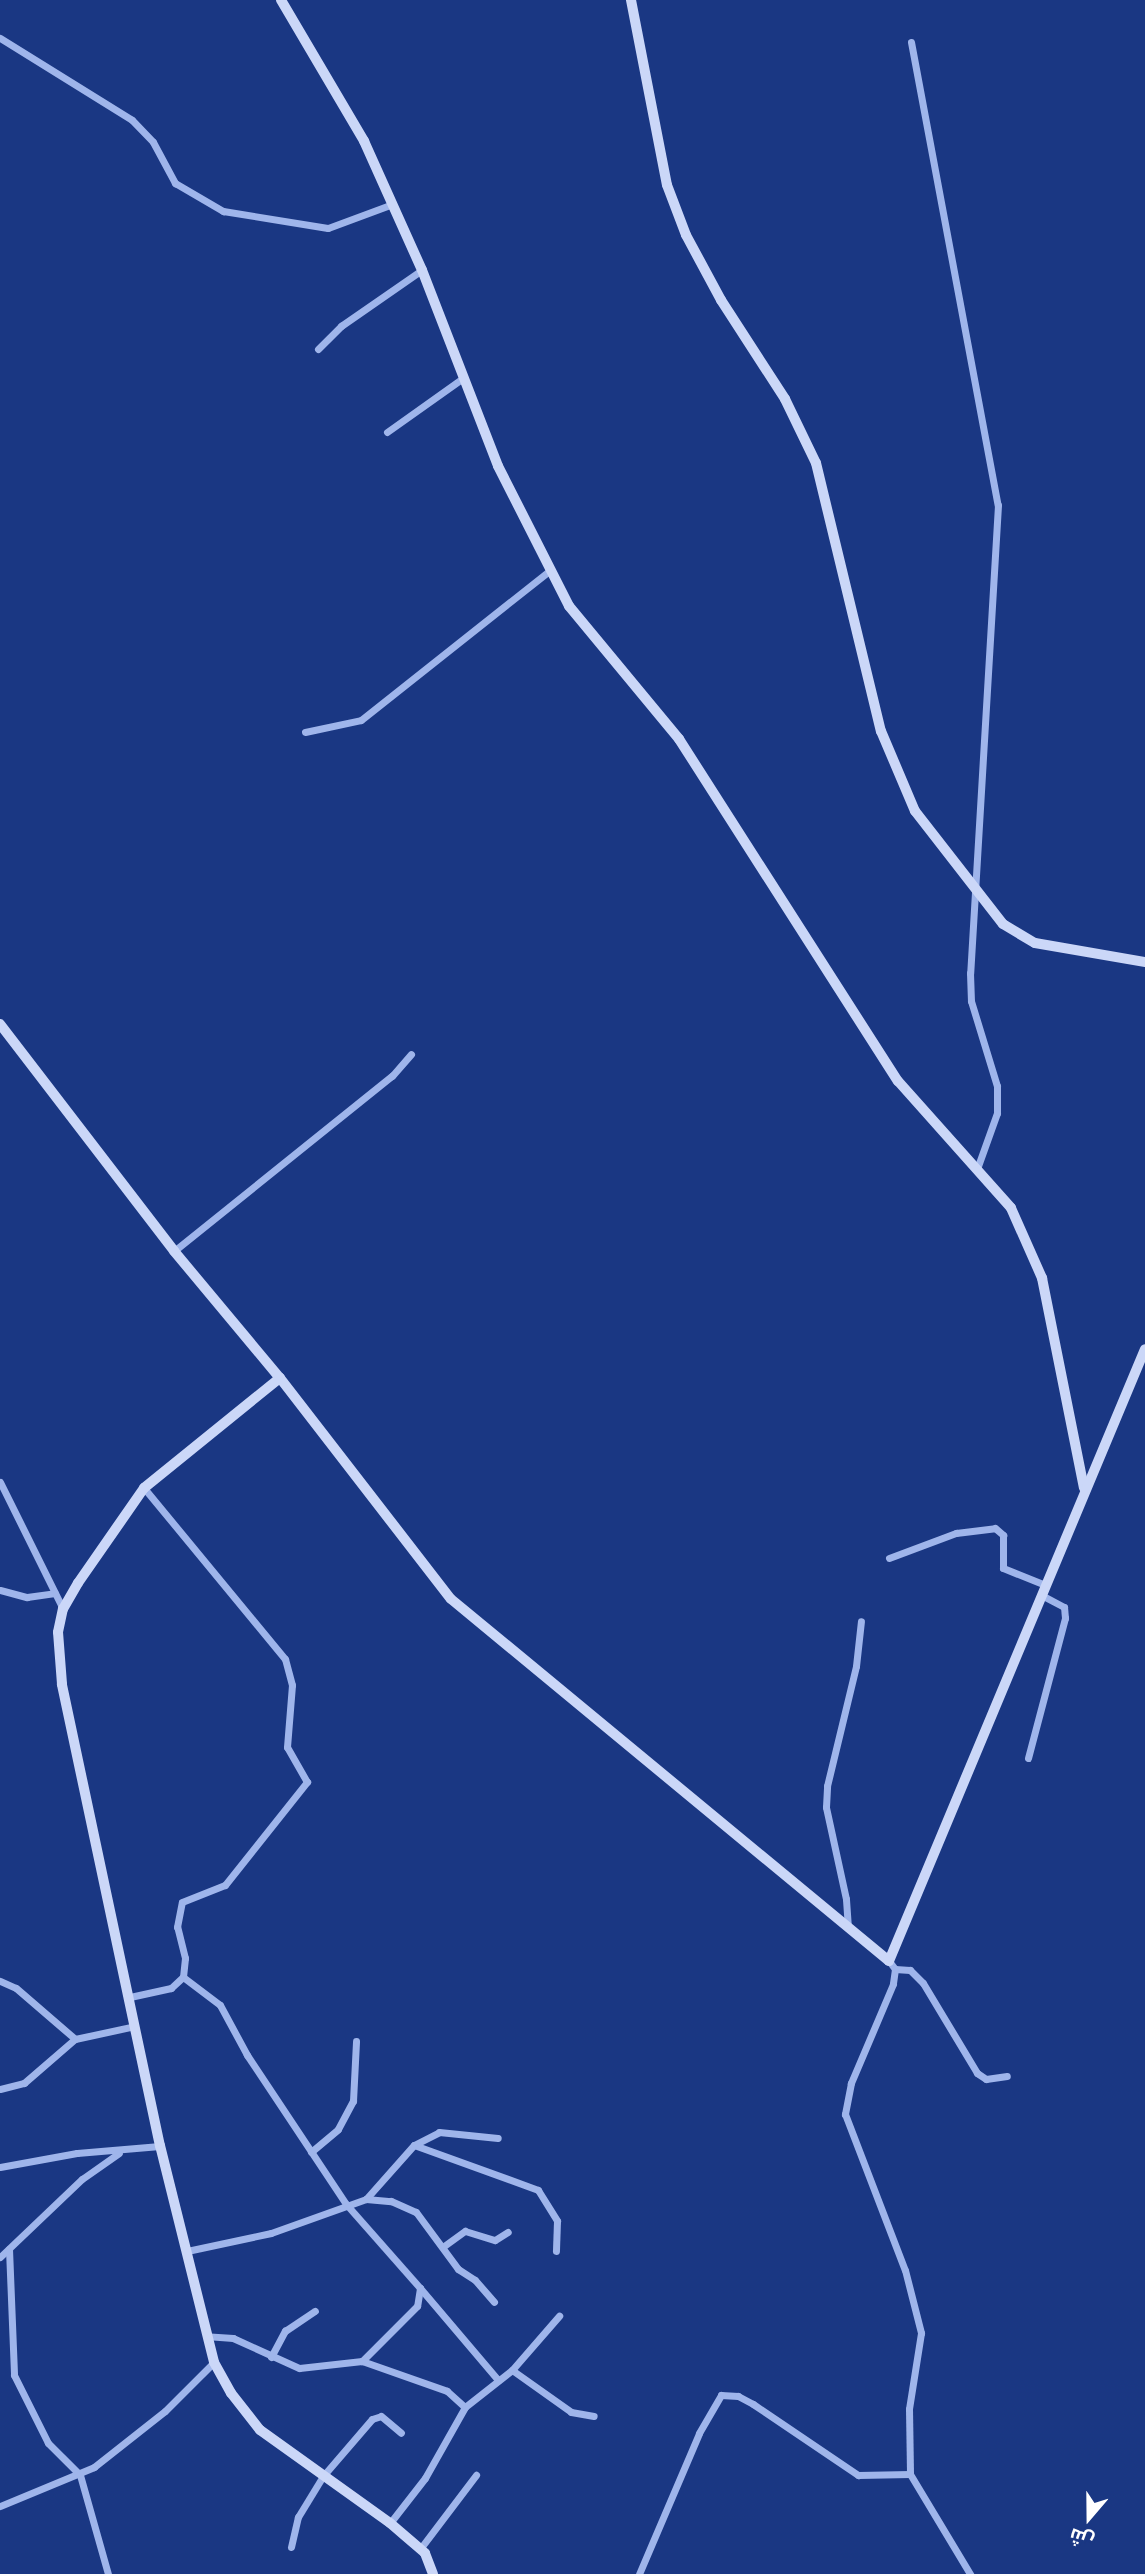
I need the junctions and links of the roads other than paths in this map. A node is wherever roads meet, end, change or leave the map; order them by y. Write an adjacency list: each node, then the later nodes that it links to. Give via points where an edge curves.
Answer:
1 (281, 0): 5 (street, via 364,141)
2 (631, 0): 12 (street, via 660,161 686,235 805,438 837,540 891,762 915,811)
3 (0, 38): 5 (street, via 132,120 153,142 174,183 223,211 328,228)
4 (911, 42): 12 (street, via 998,505)
5 (393, 204): 6 (street)
6 (422, 270): 7 (street, via 341,326); 8 (street)
7 (318, 349)
8 (463, 378): 9 (street); 10 (street)
9 (387, 432)
10 (549, 571): 11 (street, via 361,720); 16 (street, via 586,630 680,739 898,1081 921,1112)
11 (304, 732)
12 (973, 888): 13 (street, via 1003,924 1035,943); 16 (street, via 971,1001 997,1086 997,1113)
13 (1145, 962)
14 (0, 1024): 17 (street)
15 (411, 1054): 17 (street, via 392,1076)
16 (977, 1169): 22 (street, via 1011,1208 1042,1278)
17 (174, 1251): 19 (street)
18 (1145, 1349): 22 (street)
19 (280, 1378): 21 (street); 30 (street, via 451,1599)
20 (0, 1482): 26 (street)
21 (144, 1488): 27 (street); 32 (street, via 285,1660 292,1685 287,1747 307,1782 225,1885 182,1902 177,1927 185,1958)
22 (1084, 1488): 25 (street)
23 (889, 1558): 25 (street, via 956,1533 995,1528 1003,1535 1003,1568)
24 (0, 1590): 26 (street, via 27,1597)
25 (1043, 1590): 29 (street, via 1064,1607 1065,1618); 31 (street)
26 (55, 1593): 27 (street)
27 (63, 1609): 34 (street, via 57,1640 62,1684)
28 (861, 1621): 30 (street, via 826,1807)
29 (1028, 1758)
30 (848, 1928): 31 (street)
31 (892, 1965): 38 (street, via 910,1970 923,1983 977,2073 986,2079); 67 (street, via 848,2091 845,2114 905,2270 921,2333 909,2409)
32 (183, 1977): 34 (street, via 171,1988); 43 (street, via 220,2005)
33 (0, 1981): 36 (street, via 16,1988)
34 (130, 1997): 35 (street)
35 (135, 2026): 36 (street); 42 (street)
36 (75, 2039): 39 (street, via 24,2083)
37 (356, 2041): 43 (street, via 353,2101 338,2129)
38 (1007, 2076)
39 (0, 2089)
40 (498, 2138): 41 (street, via 439,2132)
41 (414, 2145): 46 (street); 52 (street, via 538,2190 557,2221)
42 (160, 2146): 44 (street); 51 (street)
43 (311, 2152): 47 (street)
44 (119, 2153): 45 (street, via 77,2153); 50 (street, via 82,2179)
45 (0, 2167)
46 (366, 2199): 47 (street); 49 (street, via 391,2201 416,2212)
47 (346, 2204): 51 (street, via 271,2233); 54 (street)
48 (508, 2232): 49 (street, via 495,2240 465,2231)
49 (444, 2246): 55 (street, via 458,2269)
50 (9, 2249): 53 (street); 68 (street, via 15,2375 48,2442)
51 (187, 2251): 58 (street)
52 (556, 2251)
53 (0, 2258)
54 (420, 2288): 60 (street, via 417,2306); 63 (street)
55 (494, 2302)
56 (315, 2311): 59 (street, via 285,2331)
57 (559, 2316): 62 (street)
58 (206, 2336): 59 (street, via 233,2337); 61 (street)
59 (271, 2357): 60 (street, via 299,2368)
60 (362, 2361): 64 (street, via 447,2392)
61 (214, 2362): 68 (street, via 165,2411); 70 (street, via 230,2393 260,2430)
62 (512, 2370): 63 (street); 65 (street, via 571,2412)
63 (498, 2380): 64 (street)
64 (465, 2407): 72 (street, via 425,2478)
65 (594, 2416)
66 (401, 2433): 70 (street, via 382,2416 372,2419)
67 (910, 2474): 77 (street, via 858,2475 754,2404 738,2396 721,2395); 78 (street)
68 (80, 2475): 71 (street); 75 (street)
69 (476, 2475): 74 (street)
70 (323, 2476): 72 (street); 73 (street, via 298,2517)
71 (0, 2507)
72 (390, 2523): 74 (street)
73 (291, 2547)
74 (420, 2549): 76 (street)
75 (108, 2574)
76 (433, 2574)
77 (639, 2574)
78 (970, 2574)

